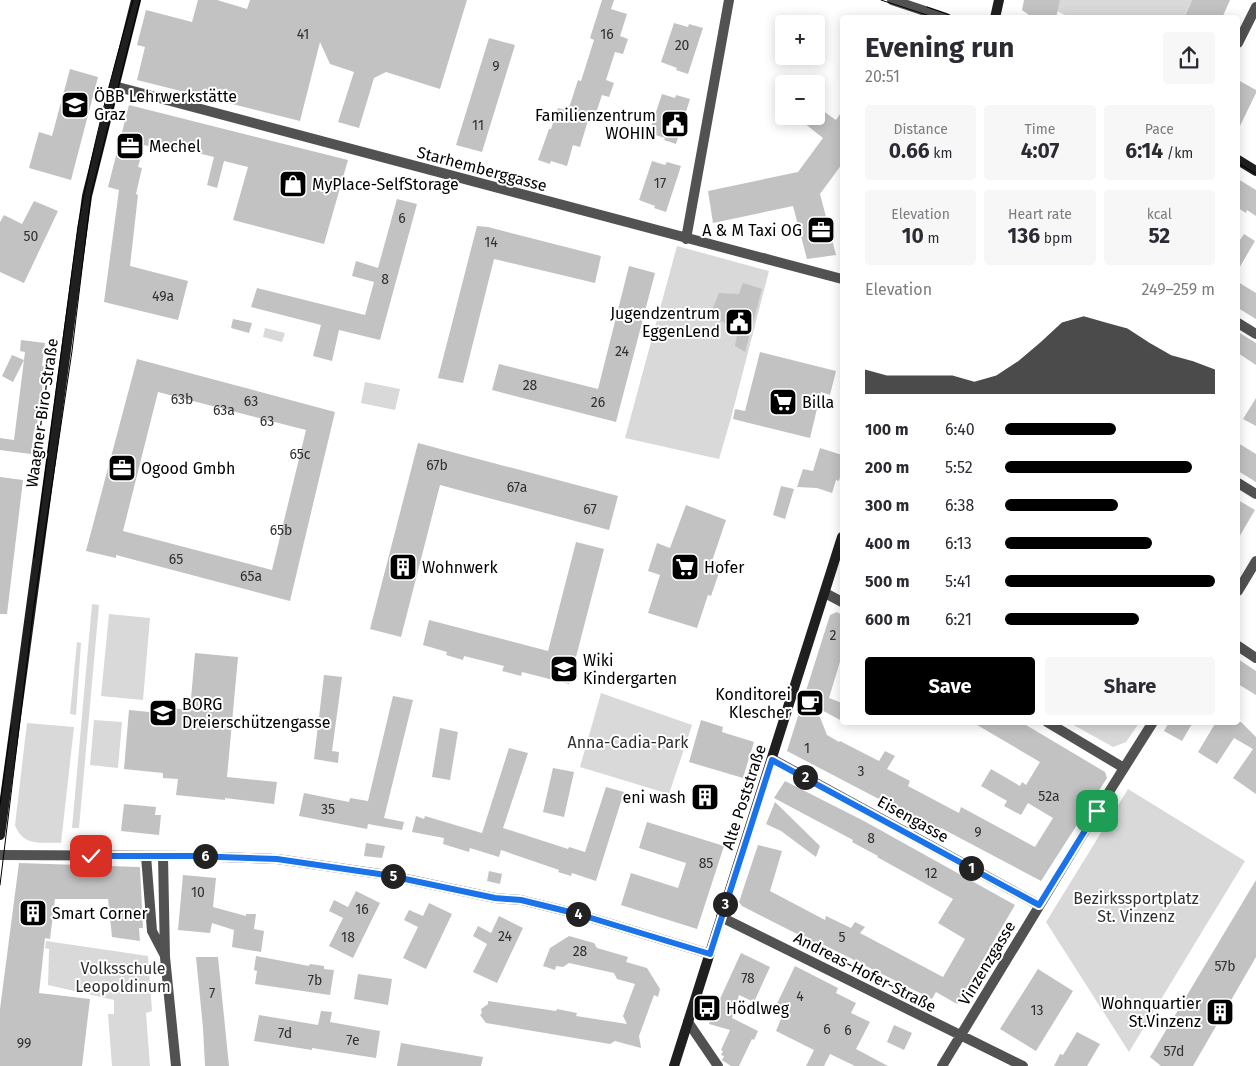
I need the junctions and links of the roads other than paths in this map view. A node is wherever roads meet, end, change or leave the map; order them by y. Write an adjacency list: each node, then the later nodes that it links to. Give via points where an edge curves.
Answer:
1 (136, 0): 9 (street, Waagner-Biro-Straße)
2 (729, 0): 12 (street)
3 (892, 0): 6 (street)
4 (999, 0): 7 (street)
5 (1256, 7): 8 (street)
6 (937, 15)
7 (996, 15)
8 (1240, 39)
9 (114, 86): 12 (street, Starhemberggasse); 29 (street, Waagner-Biro-Straße, via 87,196)
10 (1240, 161): 11 (street)
11 (1256, 171)
12 (686, 239): 13 (street, Starhemberggasse)
13 (840, 278)
14 (1240, 324): 15 (street)
15 (1256, 334)
16 (1240, 484): 17 (street)
17 (1256, 494)
18 (840, 544): 21 (street, Alte Poststraße)
19 (1256, 561): 20 (street)
20 (1240, 588)
21 (825, 593): 22 (street); 27 (street, Alte Poststraße)
22 (840, 601)
23 (1240, 647): 24 (street)
24 (1256, 658)
25 (1052, 725): 28 (street)
26 (1151, 725): 28 (street, Vinzenzgasse)
27 (772, 760): 33 (street, Eisengasse); 34 (street, Alte Poststraße)
28 (1124, 768): 33 (street, Vinzenzgasse)
29 (0, 835)
30 (0, 855): 31 (street)
31 (146, 856): 32 (street); 36 (street, via 152,931)
32 (163, 856): 35 (street, via 277,859 386,875 495,898 521,900); 36 (street)
33 (1039, 905): 38 (street, Vinzenzgasse)
34 (721, 917): 35 (street, Alte Poststraße); 38 (street, Andreas-Hofer-Straße)
35 (710, 954): 37 (street, Alte Poststraße)
36 (166, 957): 39 (street)
37 (688, 1022): 40 (street, Alte Poststraße); 41 (street)
38 (961, 1036): 42 (street, Vinzenzgasse); 43 (street, Andreas-Hofer-Straße)
39 (176, 1066)
40 (674, 1066)
41 (718, 1066)
42 (942, 1066)
43 (1023, 1066)

